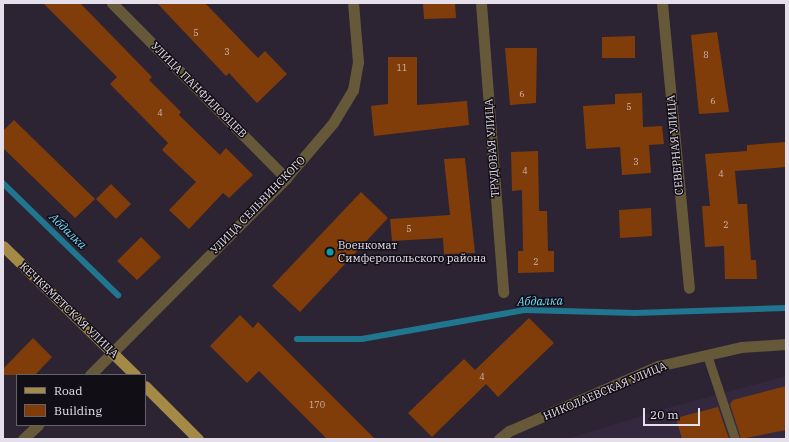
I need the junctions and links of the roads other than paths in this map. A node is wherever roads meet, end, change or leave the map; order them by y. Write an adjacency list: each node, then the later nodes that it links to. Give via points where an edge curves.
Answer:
1 (112, 3): 5 (street, УЛИЦА ПАНФИЛОВЦЕВ)
2 (353, 3): 5 (street, УЛИЦА СЕЛЬВИНСКОГО, via 358,62 353,90 333,123)
3 (481, 3): 8 (street, ТРУДОВАЯ УЛИЦА)
4 (662, 3): 7 (street, СЕВЕРНАЯ УЛИЦА)
5 (286, 178): 10 (street, УЛИЦА СЕЛЬВИНСКОГО)
6 (3, 246): 10 (main road, КЕЧКЕМЕТСКАЯ УЛИЦА)
7 (689, 288)
8 (503, 292)
9 (786, 344): 11 (street, НИКОЛАЕВСКАЯ УЛИЦА, via 741,347)
10 (113, 354): 12 (street, УЛИЦА СЕЛЬВИНСКОГО); 13 (main road, КЕЧКЕМЕТСКАЯ УЛИЦА)
11 (707, 355): 18 (street, НИКОЛАЕВСКАЯ УЛИЦА, via 658,366 509,431); 19 (lane)
12 (91, 374)
13 (133, 374)
14 (146, 387): 17 (main road)
15 (37, 426): 16 (street)
16 (23, 439)
17 (198, 439)
18 (499, 439)
19 (735, 439)

